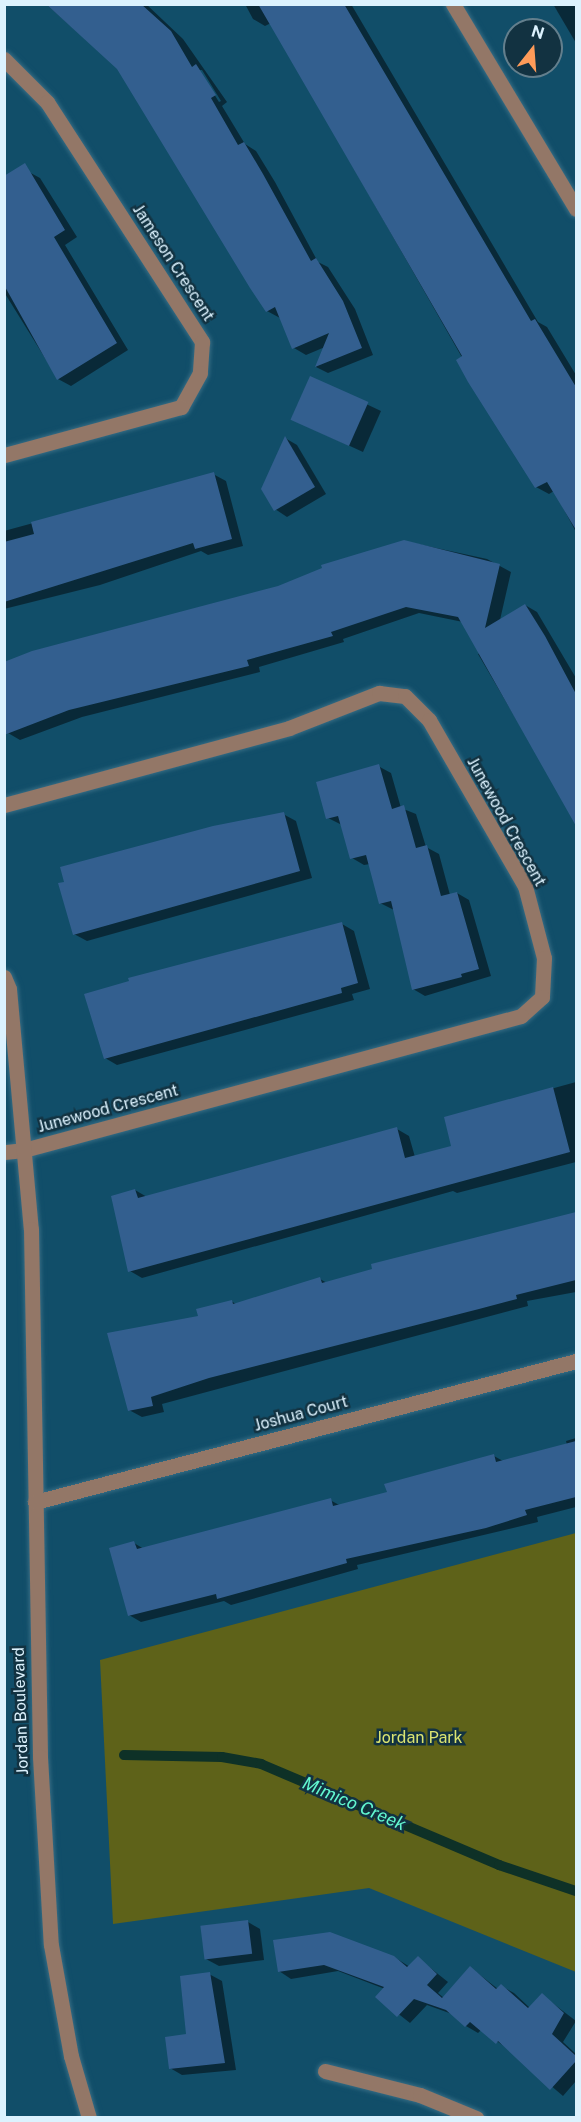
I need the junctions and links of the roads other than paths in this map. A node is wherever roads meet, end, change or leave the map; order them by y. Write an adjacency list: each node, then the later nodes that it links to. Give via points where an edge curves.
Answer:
1 (453, 4): 3 (street)
2 (4, 59): 4 (street, Jameson Crescent, via 46,102 202,342 200,373 181,407)
3 (576, 209)
4 (4, 455)
5 (4, 805): 7 (street, Junewood Crescent, via 289,728 379,693 405,696 429,720 525,886 544,958 542,997 521,1016)
6 (4, 977): 7 (street, Jordan Boulevard)
7 (24, 1150): 8 (street, Junewood Crescent); 10 (street, Jordan Boulevard, via 31,1229)
8 (4, 1152)
9 (576, 1361): 10 (street, Joshua Court)
10 (35, 1502): 12 (street, Jordan Boulevard, via 40,1757 51,1945 71,2056)
11 (325, 2072): 13 (street, via 420,2096)
12 (89, 2118)
13 (476, 2118)

